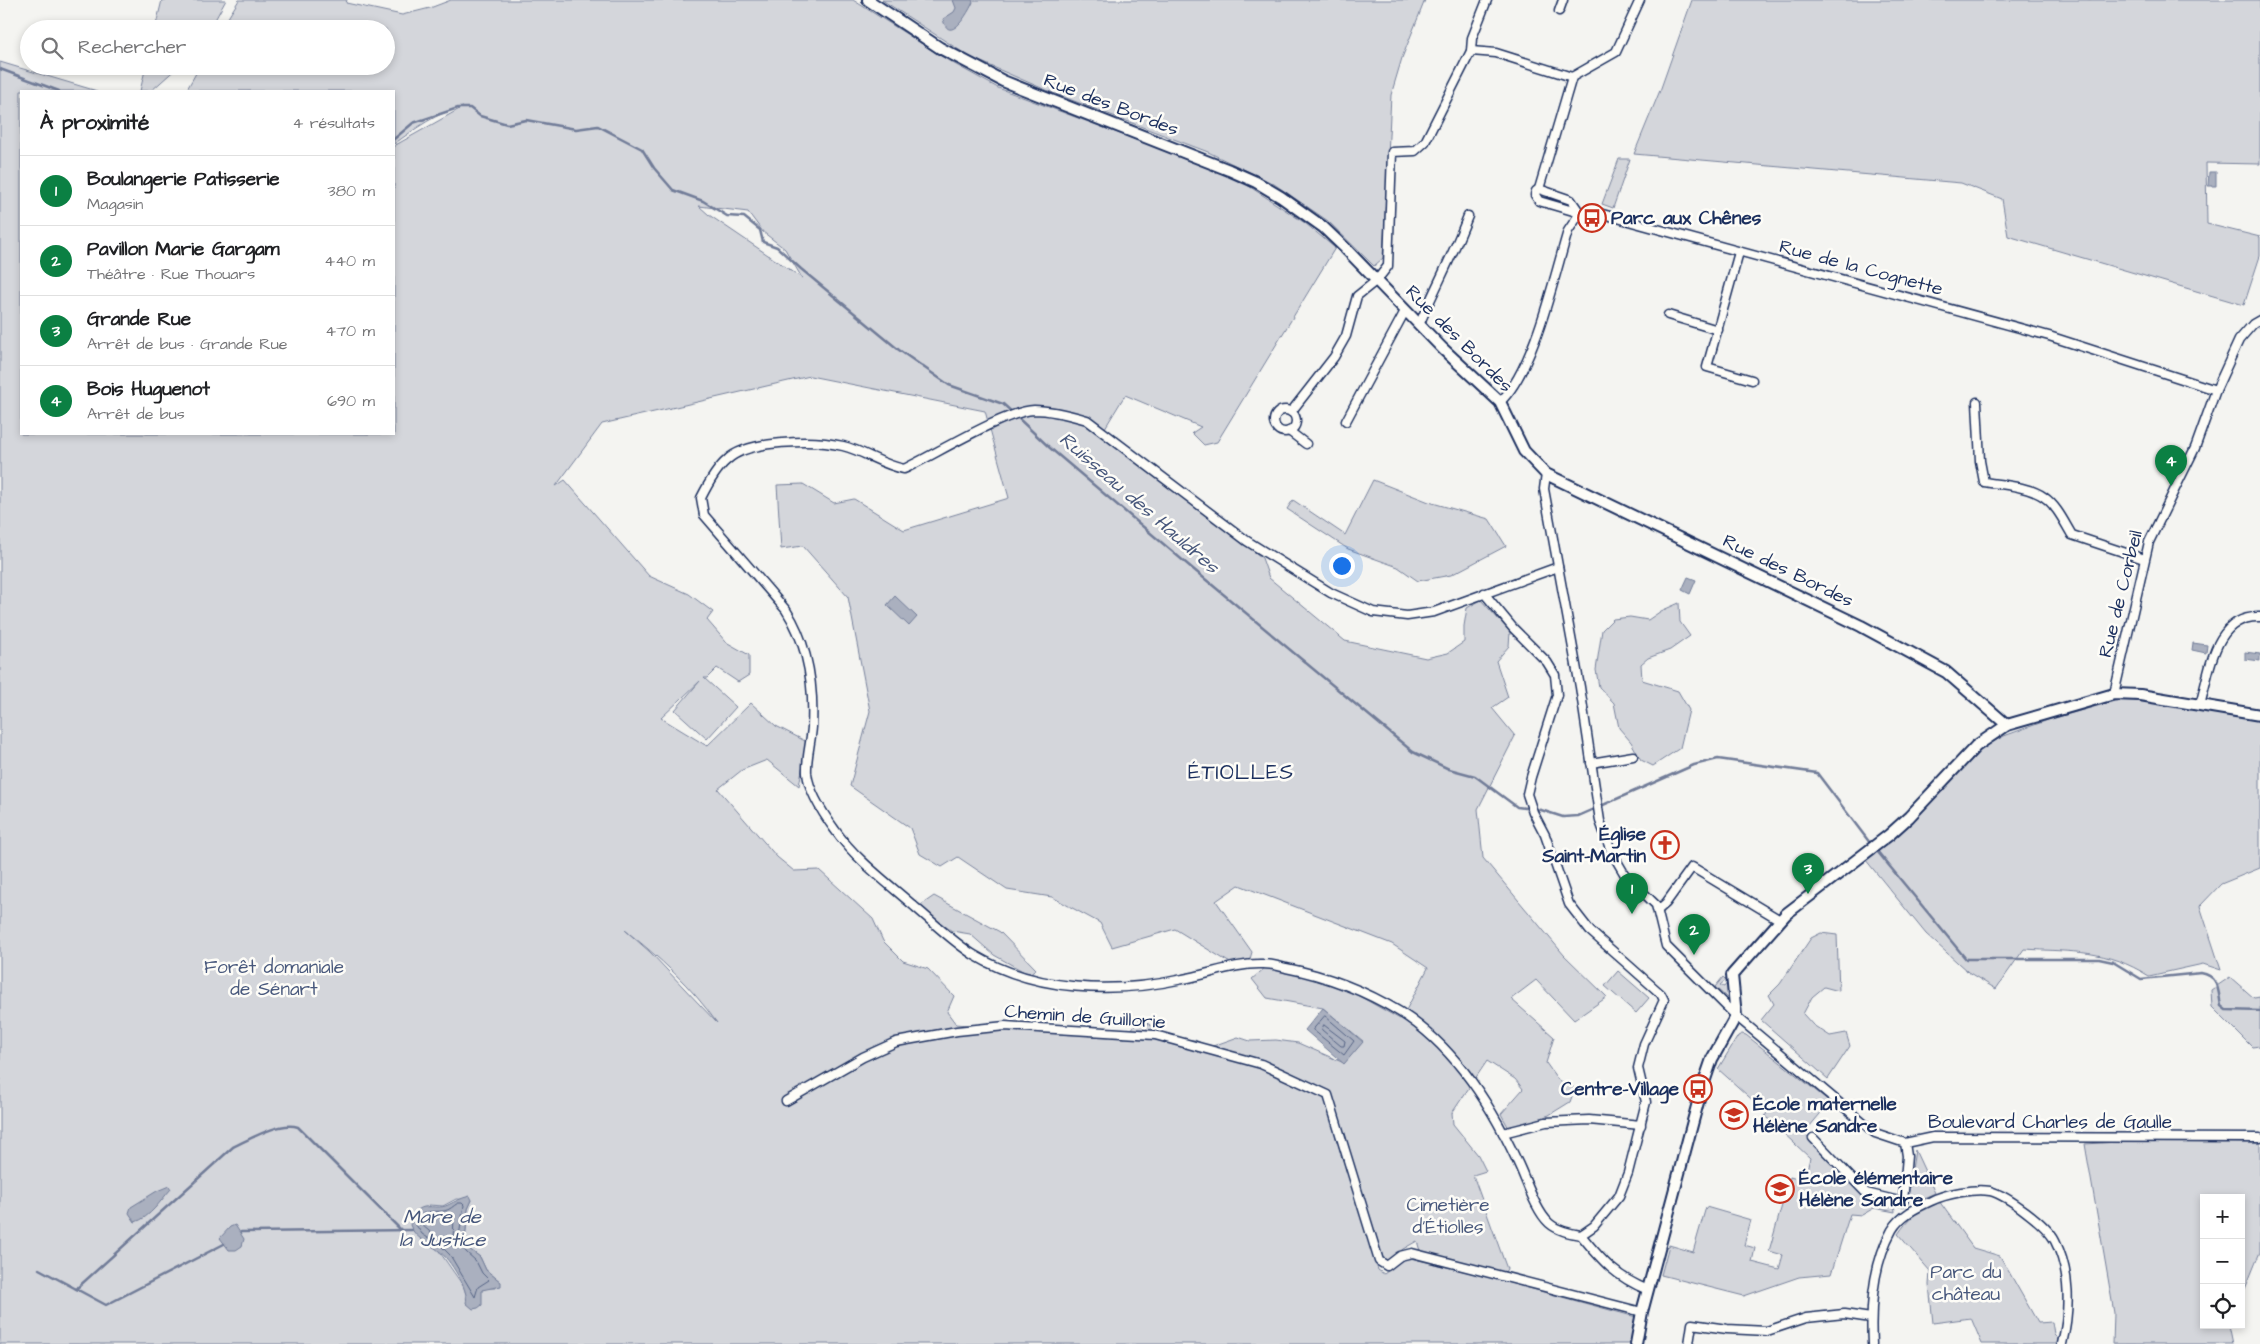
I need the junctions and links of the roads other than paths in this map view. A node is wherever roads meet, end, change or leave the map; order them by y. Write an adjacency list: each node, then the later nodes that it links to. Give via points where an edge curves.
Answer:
1 (868, 0): 12 (street, Rue des Bordes, via 940,48 1003,81 1256,182 1323,228)
2 (1487, 0): 6 (street, via 1472,38)
3 (1563, 0): 5 (street)
4 (1640, 0): 7 (street, via 1616,52)
5 (1559, 11)
6 (1471, 51): 7 (street, via 1496,53); 12 (street, via 1424,142 1415,151 1392,152 1388,266)
7 (1572, 77): 8 (street)
8 (1539, 189): 9 (street, via 1570,200); 9 (street, Rue de la Cognette, via 1535,195 1539,202)
9 (1580, 213): 11 (street, Rue de la Cognette, via 1599,213); 20 (street, via 1568,231 1529,356 1518,381)
10 (1468, 216): 16 (street)
11 (1739, 252): 17 (street); 19 (street, Rue de la Cognette, via 2049,336)
12 (1377, 280): 13 (street, Rue des Bordes); 22 (street, via 1357,296 1346,336 1334,357)
13 (1406, 311): 16 (street, Rue des Bordes); 23 (street)
14 (1668, 315): 17 (street)
15 (2257, 322): 19 (street, Rue de Corbeil, via 2239,340)
16 (1419, 325): 20 (street, Rue des Bordes)
17 (1718, 330): 18 (street, via 1707,367)
18 (1752, 380)
19 (2216, 390): 27 (street, Rue de Corbeil, via 2195,448 2160,515)
20 (1500, 402): 26 (street, Rue des Bordes, via 1524,451)
21 (1977, 402): 27 (street, via 1984,482 2029,490 2044,497 2054,506 2072,535)
22 (1291, 412): 24 (street, via 1296,423); 24 (street, via 1282,411 1275,420 1279,430)
23 (1346, 421)
24 (1289, 431): 25 (street)
25 (1306, 444)
26 (1546, 474): 28 (street, via 1544,489); 34 (street, Rue des Bordes, via 1854,622 1946,672)
27 (2144, 559): 31 (street, Rue de Corbeil)
28 (1558, 567): 29 (street); 36 (street)
29 (1484, 594): 41 (street, via 1547,662 1555,675 1557,695 1527,794 1569,904 1590,931 1664,1000 1644,1044 1638,1068 1646,1102); 42 (street, via 1434,612 1407,616 1373,612 1331,593 1247,541 1087,420 1064,413 1014,414 904,469 842,446 794,442 759,446 739,451 726,460 701,498 704,515 797,627 806,652 811,695 807,773 813,793 837,832 871,868 940,929 973,954 1008,972 1046,982 1126,988 1184,979 1229,967 1264,964 1333,980 1365,992 1402,1014 1435,1040 1468,1075)
30 (2260, 617): 32 (street, via 2236,621 2221,636)
31 (2114, 694): 32 (street, via 2140,694); 34 (street)
32 (2200, 705): 33 (street)
33 (2260, 715)
34 (2008, 725): 38 (street, via 1976,746 1889,835)
35 (1633, 756): 36 (street)
36 (1591, 763): 37 (street, via 1600,821 1611,851 1625,875 1652,899)
37 (1658, 910): 38 (street, via 1666,904 1692,867); 39 (street, Boulevard Charles de Gaulle, via 1666,946)
38 (1780, 920): 39 (street, via 1734,971)
39 (1736, 1016): 45 (street, Boulevard Charles de Gaulle, via 1867,1127 1881,1136); 49 (street, via 1712,1059 1701,1091)
40 (786, 1101): 50 (street, Chemin de Guillorie, via 896,1042 957,1030 1005,1026 1155,1035 1261,1064 1328,1095 1379,1261 1387,1266 1400,1256 1412,1253)
41 (1641, 1125): 42 (street, via 1580,1120 1546,1122); 48 (street, via 1619,1196 1594,1226)
42 (1504, 1134): 48 (street, via 1548,1223 1563,1232)
43 (1813, 1138): 46 (street, via 1866,1193)
44 (2260, 1138): 45 (street, Boulevard Charles de Gaulle, via 1934,1137)
45 (1905, 1143): 46 (street)
46 (1903, 1202): 47 (street)
47 (1909, 1211): 51 (street, via 1893,1229 1876,1269); 55 (street, via 1955,1192 1990,1191 2026,1210 2055,1240 2067,1278 2067,1323)
48 (1581, 1235): 49 (street, via 1612,1271)
49 (1648, 1290): 50 (street)
50 (1642, 1312): 52 (street)
51 (1870, 1318): 53 (street, via 1844,1314 1806,1318 1767,1331 1692,1324); 54 (street)
52 (1636, 1344)
53 (1689, 1344)
54 (1872, 1344)
55 (2062, 1344)

